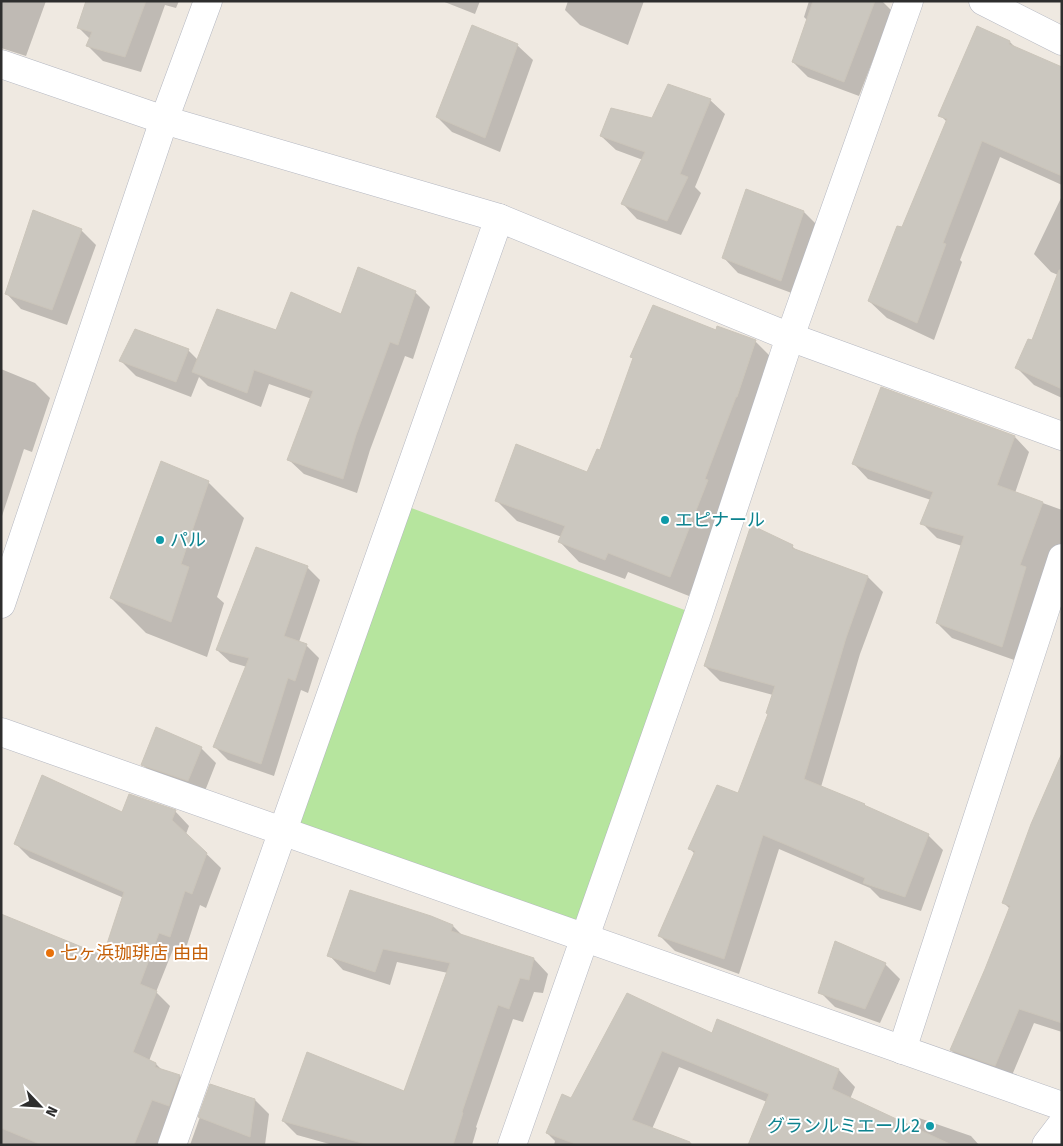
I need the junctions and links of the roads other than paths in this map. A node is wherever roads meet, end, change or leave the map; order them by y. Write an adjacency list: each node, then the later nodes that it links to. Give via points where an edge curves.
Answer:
1 (208, 1): 6 (street)
2 (909, 1): 8 (street)
3 (983, 1): 4 (street)
4 (1062, 40)
5 (1, 64): 6 (street)
6 (164, 120): 7 (street); 11 (street)
7 (499, 218): 8 (street); 13 (street)
8 (790, 337): 9 (street); 14 (street, via 698,615)
9 (1062, 436)
10 (1062, 558): 15 (street)
11 (1, 604)
12 (1, 732): 13 (street)
13 (282, 831): 14 (street); 18 (street)
14 (584, 938): 15 (street); 19 (street)
15 (902, 1050): 16 (street)
16 (1062, 1106)
17 (1062, 1124): 20 (street)
18 (172, 1145)
19 (512, 1145)
20 (1046, 1145)

